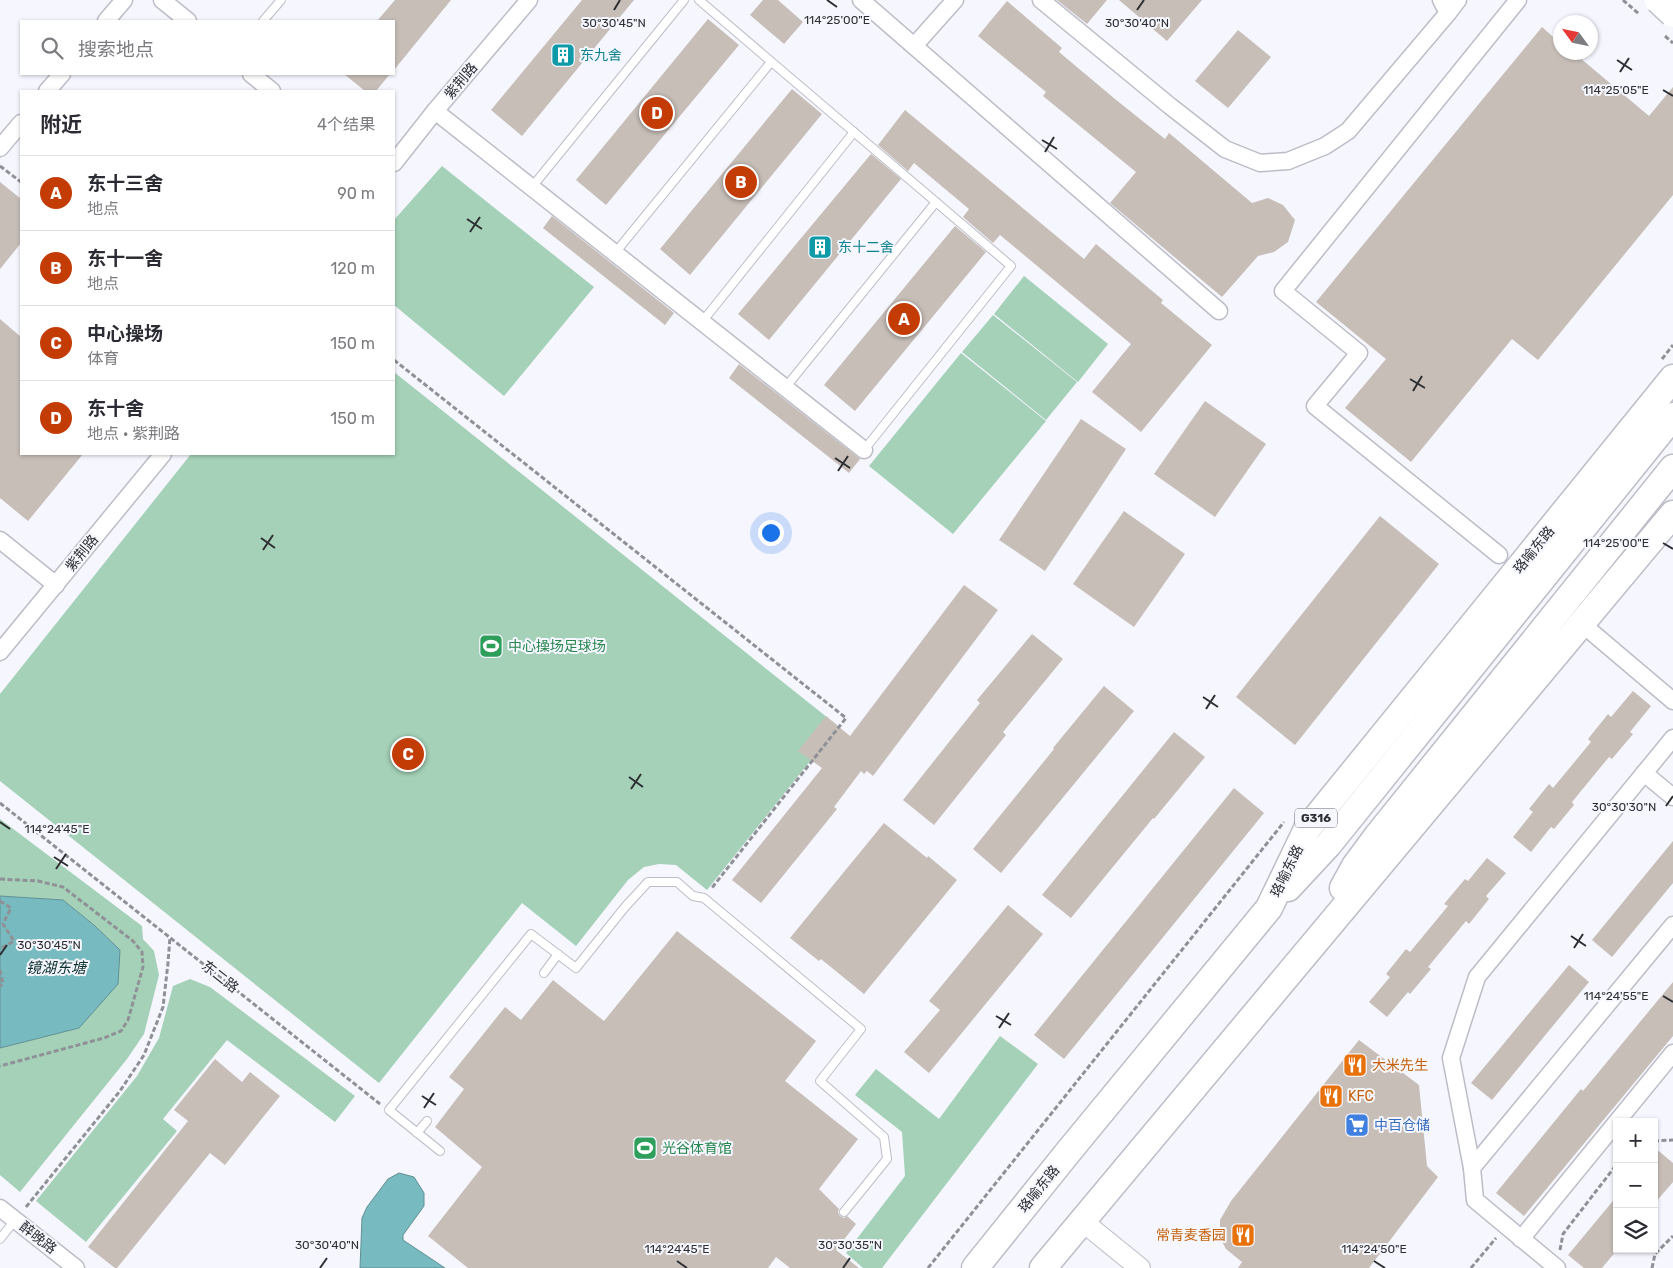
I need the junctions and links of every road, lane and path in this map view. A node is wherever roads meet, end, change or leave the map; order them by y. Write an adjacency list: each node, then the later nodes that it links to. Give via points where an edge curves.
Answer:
1 (124, 0): 14 (street)
2 (162, 0): 15 (street)
3 (281, 0): 16 (lane)
4 (530, 0): 23 (street, 紫荆路)
5 (684, 0): 30 (lane)
6 (699, 0): 18 (lane)
7 (861, 0): 17 (street)
8 (956, 0): 17 (street)
9 (1041, 0): 12 (street, via 1225,149 1260,162 1288,161 1325,146 1348,131)
10 (1518, 0): 44 (street, via 1283,291 1359,353 1315,406)
11 (1658, 0): 13 (highway, bridge)
12 (1449, 4)
13 (1673, 14)
14 (107, 20)
15 (187, 20)
16 (264, 20)
17 (914, 46): 33 (street)
18 (771, 62): 25 (lane); 32 (lane)
19 (61, 75): 21 (street)
20 (252, 75): 22 (street)
21 (49, 90)
22 (271, 90)
23 (436, 111): 27 (street, 紫荆路); 30 (street)
24 (20, 124): 26 (street)
25 (854, 132): 31 (lane); 34 (lane)
26 (0, 148)
27 (395, 162)
28 (0, 165): 29 (path)
29 (20, 181)
30 (532, 187): 32 (street)
31 (936, 202): 37 (lane); 39 (lane, via 1011,266)
32 (615, 253): 34 (street)
33 (1219, 311)
34 (702, 322): 37 (street)
35 (395, 361): 54 (path, via 846,718)
36 (1673, 378): 56 (highway, 珞喻东路 / G316, via 1307,829)
37 (785, 388): 39 (street)
38 (1673, 416): 56 (highway, via 1328,845)
39 (864, 450)
40 (162, 455): 45 (street, 紫荆路)
41 (1673, 468): 59 (highway, via 1378,835 1356,866)
42 (1673, 514): 46 (highway)
43 (0, 540): 45 (street)
44 (1499, 555)
45 (56, 585): 47 (street, 紫荆路)
46 (1581, 623): 48 (street); 59 (highway)
47 (0, 652)
48 (1673, 701)
49 (1673, 738): 50 (street)
50 (1644, 773): 51 (street); 73 (street, via 1477,977 1451,1058)
51 (1673, 797)
52 (0, 803): 58 (path, 东二路)
53 (0, 879): 66 (path, via 38,881 62,888 133,941 142,952 143,967 122,1031)
54 (704, 898): 61 (lane, via 693,896 677,882 648,882 576,968); 76 (lane, via 861,1030 820,1081 884,1137 887,1160)
55 (0, 902): 60 (path, via 11,908 3,924 14,941)
56 (1269, 908): 84 (highway, 珞喻东路 / G316)
57 (1673, 925): 73 (street)
58 (170, 937): 67 (path, 东二路); 77 (path, via 163,1007 144,1055 120,1091)
59 (1312, 946): 78 (highway)
60 (0, 948)
61 (558, 954): 63 (lane); 67 (lane, via 531,934)
62 (0, 970): 64 (path, via 3,984)
63 (544, 973)
64 (0, 986)
65 (1673, 1053): 82 (street)
66 (0, 1066)
67 (389, 1110): 69 (lane)
68 (426, 1121): 69 (lane)
69 (417, 1133): 72 (lane)
70 (1673, 1140): 71 (path)
71 (1658, 1141)
72 (440, 1151)
73 (1472, 1168): 79 (street, via 1475,1200)
74 (1613, 1169): 88 (path, via 1563,1234)
75 (0, 1208): 77 (street, 醉晚路)
76 (844, 1212)
77 (15, 1220): 81 (lane); 83 (street, 醉晚路)
78 (1082, 1221): 85 (highway); 86 (street)
79 (1506, 1226): 82 (street); 87 (path)
80 (1673, 1236): 89 (path, via 1655,1254)
81 (0, 1239)
82 (1521, 1239): 88 (street)
83 (76, 1268)
84 (975, 1268)
85 (1043, 1268)
86 (1140, 1268)
87 (1471, 1268)
88 (1556, 1268)
89 (1652, 1268)

